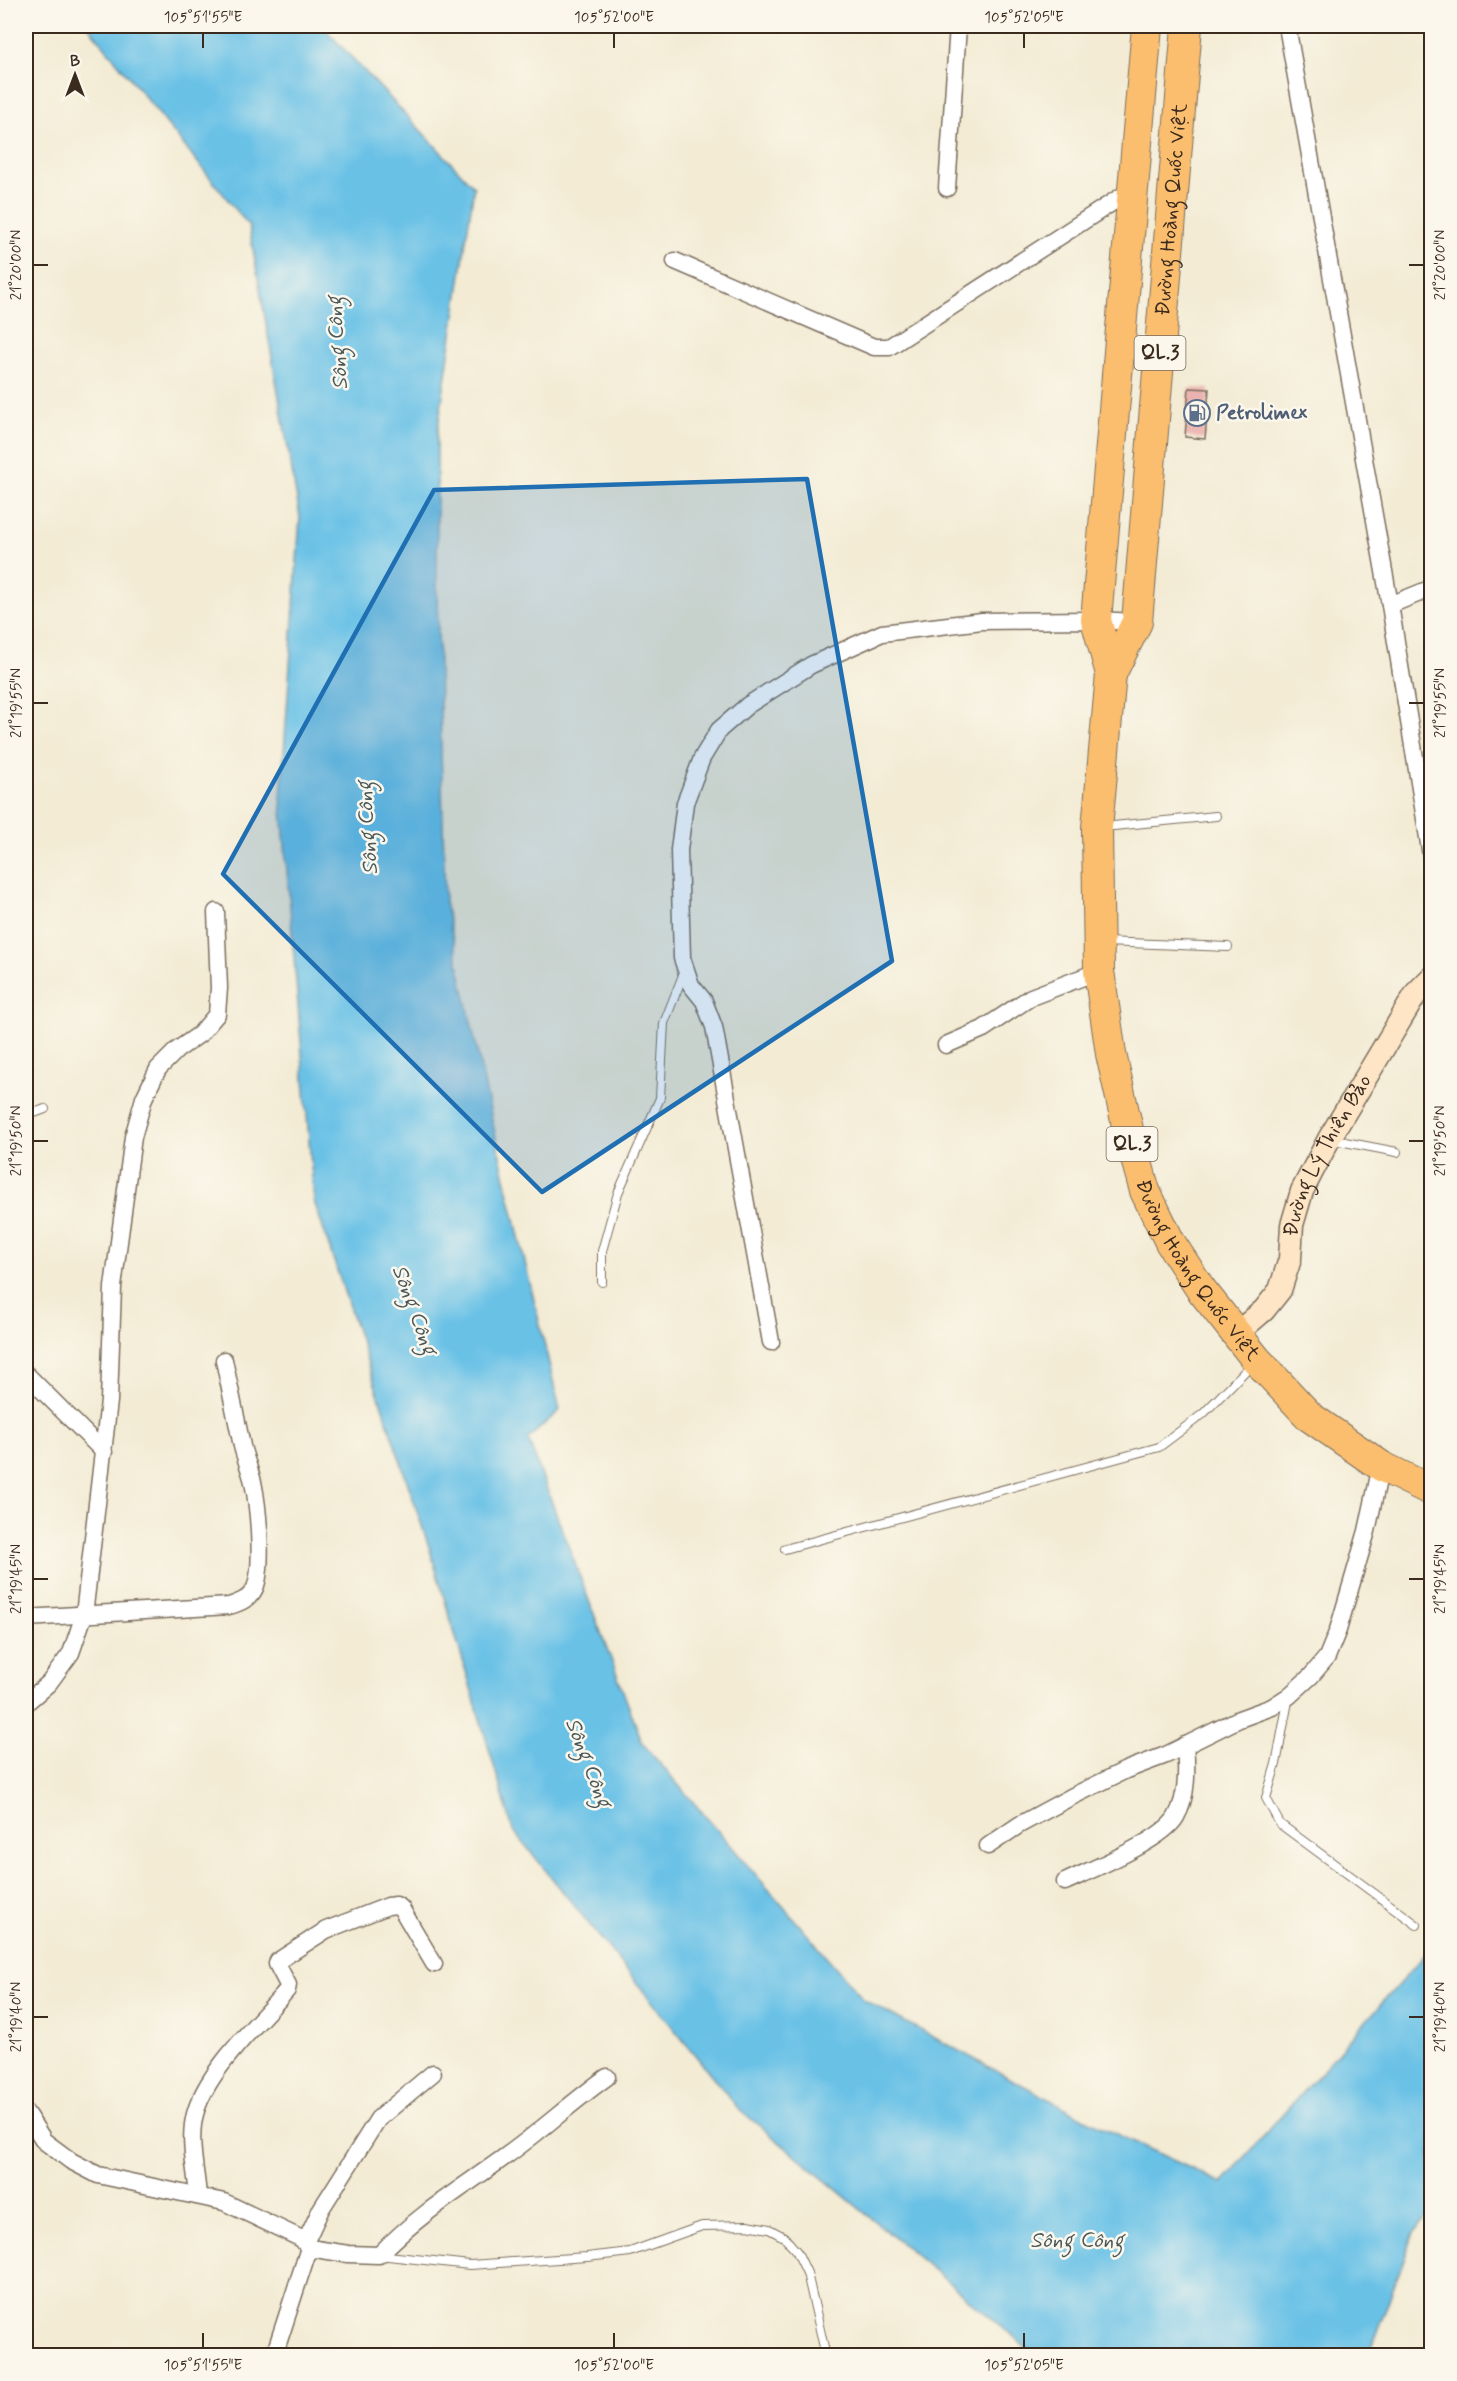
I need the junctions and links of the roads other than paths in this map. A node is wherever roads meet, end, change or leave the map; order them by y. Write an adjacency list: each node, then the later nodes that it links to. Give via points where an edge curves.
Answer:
1 (958, 26): 5 (street)
2 (1147, 26): 6 (highway, Đường Hoàng Quốc Việt / QL.3)
3 (1187, 26): 11 (highway, Đường Hoàng Quốc Việt / QL.3)
4 (1287, 26): 9 (street)
5 (948, 189)
6 (1133, 189): 7 (street, via 889,346 874,347); 10 (highway, Đường Hoàng Quốc Việt / QL.3)
7 (675, 261)
8 (1431, 588): 9 (street)
9 (1390, 605): 15 (street)
10 (1096, 620): 11 (street); 12 (highway, Đường Hoàng Quốc Việt / QL.3); 19 (street, via 982,621 882,633 811,665 748,705 719,730 702,758 685,802 679,850 682,958)
11 (1137, 622): 12 (highway, Đường Hoàng Quốc Việt / QL.3)
12 (1111, 675): 14 (highway, Đường Hoàng Quốc Việt / QL.3)
13 (1216, 816): 14 (lane)
14 (1097, 828): 17 (highway, Đường Hoàng Quốc Việt / QL.3)
15 (1431, 862)
16 (216, 912): 33 (street, via 217,1014 200,1034 158,1069 144,1098 133,1137 113,1287 110,1401)
17 (1097, 942): 18 (lane); 20 (highway, Đường Hoàng Quốc Việt / QL.3)
18 (1228, 947)
19 (686, 969): 27 (lane, via 664,1023 660,1098 618,1193 602,1251); 29 (street, via 714,1027)
20 (1099, 971): 22 (street, via 1030,998 983,1029); 28 (highway, Đường Hoàng Quốc Việt / QL.3, via 1111,1054 1145,1191 1170,1242)
21 (1431, 977): 25 (main road, Đường Lý Thiên Bảo, via 1417,992)
22 (946, 1045)
23 (45, 1109): 24 (lane)
24 (26, 1116)
25 (1329, 1139): 26 (lane); 28 (main road, Đường Lý Thiên Bảo, via 1302,1191 1280,1290)
26 (1397, 1152)
27 (602, 1282)
28 (1236, 1334): 30 (highway, Đường Hoàng Quốc Việt / QL.3)
29 (771, 1342)
30 (1256, 1359): 34 (highway, Đường Hoàng Quốc Việt / QL.3, via 1310,1417); 36 (lane, via 1203,1414 1159,1447)
31 (224, 1360): 37 (street, via 253,1483 259,1546 252,1594 229,1606)
32 (26, 1374): 33 (street)
33 (104, 1452): 37 (street)
34 (1381, 1466): 35 (highway, Đường Hoàng Quốc Việt / QL.3); 39 (street, via 1338,1630 1327,1657)
35 (1431, 1491)
36 (785, 1549)
37 (84, 1615): 38 (street); 40 (street, via 71,1653 50,1683)
38 (26, 1618)
39 (1289, 1696): 41 (street); 44 (lane, via 1266,1798 1280,1824)
40 (26, 1703)
41 (1185, 1744): 42 (street, via 1071,1797); 43 (street, via 1184,1797 1168,1828)
42 (988, 1846)
43 (1065, 1882)
44 (1417, 1925)
45 (434, 1964): 49 (street, via 396,1905 326,1930 278,1961 287,1990 212,2076 195,2114 192,2138)
46 (433, 2073): 50 (street, via 378,2119 321,2210)
47 (607, 2077): 51 (street, via 513,2151 425,2213)
48 (26, 2113): 49 (street, via 44,2141 71,2162 98,2175)
49 (198, 2196): 50 (street, via 224,2202 288,2231)
50 (307, 2245): 51 (street, via 348,2254); 52 (street)
51 (379, 2255): 53 (lane, via 470,2265 630,2252 702,2226 748,2225 769,2229 784,2237 797,2252 807,2273)
52 (274, 2355)
53 (826, 2355)

